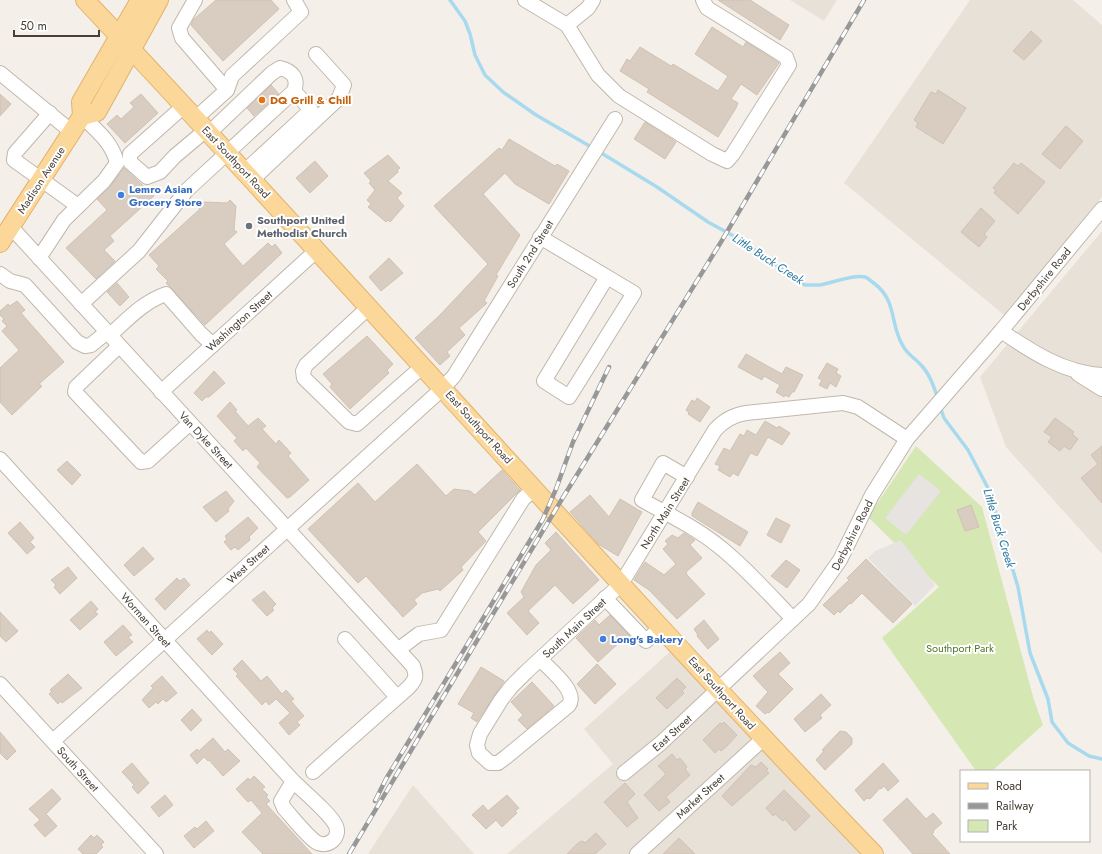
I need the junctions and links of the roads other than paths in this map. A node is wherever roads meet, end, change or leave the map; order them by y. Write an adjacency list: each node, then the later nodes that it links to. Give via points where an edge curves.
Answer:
1 (85, 0): 10 (main road, East Southport Road)
2 (140, 0): 10 (main road, Madison Avenue)
3 (159, 0): 11 (main road)
4 (195, 0): 14 (street, via 179,28 182,38)
5 (294, 0): 14 (street, via 301,12 232,76)
6 (525, 0): 9 (street)
7 (593, 0): 9 (street, via 588,8)
8 (703, 0): 9 (street, via 707,8 789,60 789,65 727,161 619,96 598,75)
9 (567, 25)
10 (119, 36): 11 (main road, East Southport Road); 17 (main road, Madison Avenue, via 81,102)
11 (132, 50): 17 (main road, via 98,112); 19 (main road, East Southport Road)
12 (316, 54): 22 (street, via 344,85 339,98)
13 (0, 73): 16 (street)
14 (227, 90): 19 (street)
15 (294, 91): 19 (street, via 295,76 289,70 280,68 251,91); 21 (street); 22 (street, via 311,110)
16 (50, 113): 20 (street); 23 (street, via 15,153 14,160)
17 (82, 116): 20 (main road, Madison Avenue); 24 (street, via 105,138 114,151 117,163 104,181)
18 (615, 119): 27 (street, South 2nd Street)
19 (198, 122): 19 (street, via 175,156 160,172 147,177 130,162 130,154); 21 (main road, East Southport Road)
20 (72, 132): 23 (main road, Madison Avenue)
21 (227, 152): 22 (main road, East Southport Road); 33 (street, via 186,191 139,251)
22 (248, 176): 29 (main road, East Southport Road)
23 (41, 180): 24 (street); 26 (main road, Madison Avenue)
24 (78, 206): 30 (street, via 64,220)
25 (1102, 209): 35 (street, Derbyshire Road)
26 (11, 227): 28 (main road, Madison Avenue); 30 (street, Van Dyke Street)
27 (540, 237): 32 (street); 42 (street, South 2nd Street, via 454,376)
28 (0, 243)
29 (317, 250): 34 (main road, East Southport Road); 37 (street, Washington Street)
30 (39, 258): 33 (street, Van Dyke Street)
31 (0, 274): 36 (street, via 10,281 26,285 77,342 85,346 91,345)
32 (607, 277): 32 (street, via 634,293 569,397 544,381)
33 (81, 304): 36 (street, Van Dyke Street)
34 (369, 307): 39 (main road, East Southport Road); 39 (street, via 306,365 303,371 304,378 349,422 357,424)
35 (1001, 331): 40 (street, via 1036,355); 46 (street, Derbyshire Road)
36 (108, 334): 37 (street, via 142,306 166,294); 38 (street, Van Dyke Street)
37 (213, 344): 44 (street, Washington Street)
38 (119, 346): 44 (street, Van Dyke Street); 45 (street, via 76,387 76,392 141,462 148,461)
39 (423, 366): 42 (main road, East Southport Road)
40 (1068, 368): 41 (street); 43 (street)
41 (1102, 375)
42 (443, 388): 49 (main road, East Southport Road); 51 (street, West Street)
43 (1102, 389)
44 (161, 392): 45 (street, Van Dyke Street)
45 (190, 423): 51 (street, Van Dyke Street)
46 (907, 439): 48 (street, North Main Street, via 858,407 841,403 738,414 722,422); 54 (street, Derbyshire Road, via 877,486 831,574 809,604)
47 (0, 458): 57 (street, Worman Street)
48 (687, 477): 50 (street, North Main Street); 50 (street, via 663,464 642,500)
49 (534, 488): 52 (main road, East Southport Road); 58 (street, via 523,499 441,630 419,634)
50 (665, 513): 52 (street, North Main Street); 54 (street, via 697,530 721,547)
51 (287, 528): 57 (street, West Street); 58 (street, Van Dyke Street)
52 (621, 584): 53 (street, South Main Street); 55 (main road, East Southport Road)
53 (606, 598): 55 (street, via 646,641); 59 (street, South Main Street)
54 (793, 619): 61 (street, Derbyshire Road)
55 (661, 627): 61 (main road, East Southport Road)
56 (345, 639): 62 (street)
57 (165, 640): 64 (street, West Street); 67 (street, Worman Street)
58 (400, 651): 62 (street, Van Dyke Street, via 416,674 415,679)
59 (540, 659): 59 (street, South Main Street, via 511,687 480,734 477,745 479,753 490,763 498,763 506,757 572,700 566,686)
60 (0, 684): 64 (street, South Street)
61 (718, 690): 63 (main road, East Southport Road); 66 (street, East Street)
62 (397, 697): 65 (street)
63 (763, 739): 68 (street, Market Street); 70 (main road, East Southport Road)
64 (53, 742): 69 (street, South Street)
65 (313, 772)
66 (624, 774)
67 (292, 781)
68 (646, 851)
69 (156, 854)
70 (874, 854)

